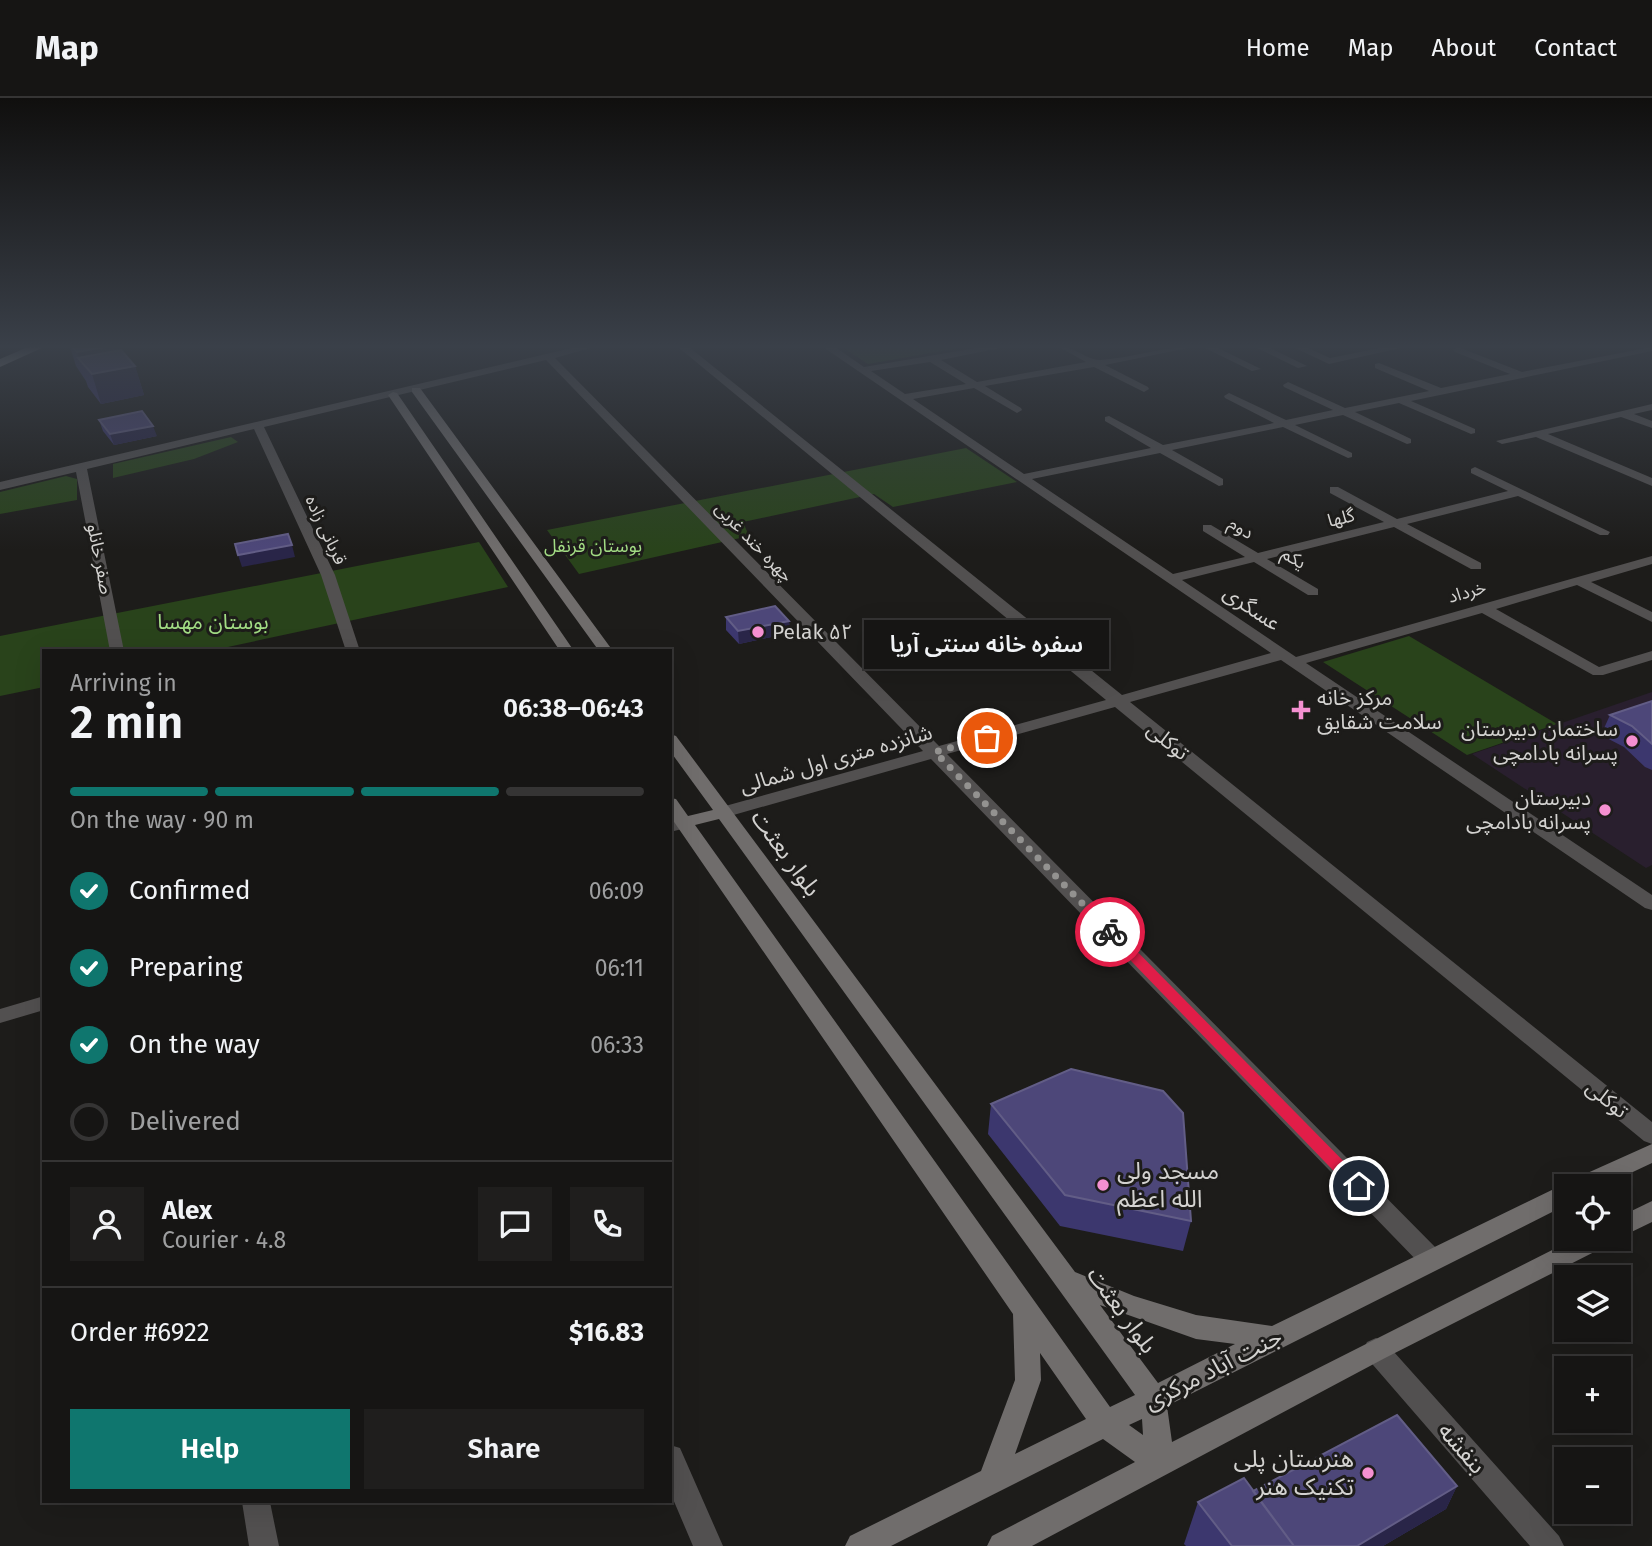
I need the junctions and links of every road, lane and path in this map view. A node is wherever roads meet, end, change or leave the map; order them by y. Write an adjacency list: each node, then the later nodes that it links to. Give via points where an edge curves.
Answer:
1 (308, 415): 16 (street)
2 (406, 415): 44 (street)
3 (434, 415): 45 (street)
4 (604, 415): 50 (street, چهره خند غربی)
5 (766, 415): 48 (street, توکلی)
6 (927, 415): 25 (street, عسگری)
7 (1266, 415): 14 (street)
8 (1331, 415): 14 (street)
9 (1350, 415): 19 (street)
10 (1434, 415): 17 (street)
11 (1619, 415): 18 (street)
12 (1624, 415): 15 (street)
13 (1109, 419): 21 (street)
14 (1285, 424): 21 (street); 22 (street)
15 (1652, 425)
16 (258, 426): 23 (street); 43 (street, قربانی زاده, via 328,575)
17 (1471, 431)
18 (1537, 433): 20 (street); 27 (street)
19 (1407, 441)
20 (1502, 441)
21 (1161, 449): 25 (street); 26 (street)
22 (1348, 455)
23 (81, 467): 28 (street); 42 (street, صفر خانلو)
24 (1475, 471): 30 (street)
25 (1021, 478): 37 (street, عسگری)
26 (1219, 482)
27 (1652, 482)
28 (0, 486)
29 (1334, 490): 31 (street)
30 (1520, 492): 31 (street, گلها); 33 (street)
31 (1395, 523): 34 (street, گلها); 36 (street)
32 (1207, 528): 34 (street, دوم)
33 (1604, 532)
34 (1256, 558): 37 (street, گلها); 39 (street, یکم)
35 (1652, 560): 38 (street, خرداد)
36 (1476, 566)
37 (1171, 579): 47 (street, عسگری)
38 (1579, 581): 40 (street, خرداد); 41 (street)
39 (1313, 592)
40 (1484, 608): 46 (street, via 1598,672); 47 (street, خرداد)
41 (1652, 618)
42 (117, 649)
43 (352, 649)
44 (566, 649)
45 (605, 649)
46 (1652, 655)
47 (1288, 658): 48 (street, شانزده متری اول شمالی); 53 (street, عسگری)
48 (1118, 701): 50 (street, شانزده متری اول شمالی); 56 (street, توکلی)
49 (672, 742): 51 (street, بلوار بعثت)
50 (935, 752): 51 (street, شانزده متری اول شمالی); 63 (street, چهره خند غربی)
51 (724, 812): 52 (street); 64 (street, بلوار بعثت)
52 (677, 825): 65 (street)
53 (1652, 904)
54 (42, 1004): 55 (street)
55 (0, 1016)
56 (1652, 1135)
57 (1652, 1153): 58 (street)
58 (1607, 1174)
59 (1554, 1200): 63 (street, جنت آباد مرکزی)
60 (1652, 1211): 61 (street)
61 (1631, 1222)
62 (1573, 1251): 67 (street)
63 (1431, 1259): 66 (street, جنت آباد مرکزی)
64 (1067, 1280): 66 (street, via 1196,1327); 68 (street, بلوار بعثت)
65 (1026, 1311): 69 (street); 72 (street, via 1028,1380)
66 (1272, 1338): 68 (street, جنت آباد مرکزی)
67 (1376, 1349): 71 (street); 78 (street, بنفشه)
68 (1153, 1398): 69 (street, جنت آباد مرکزی); 71 (street, بلوار بعثت)
69 (1105, 1425): 71 (street); 72 (street, جنت آباد مرکزی)
70 (672, 1463): 75 (street)
71 (1160, 1463): 77 (street)
72 (991, 1482): 76 (street, جنت آباد مرکزی)
73 (256, 1503): 74 (street)
74 (264, 1546)
75 (708, 1546)
76 (860, 1546)
77 (1002, 1546)
78 (1549, 1546)

